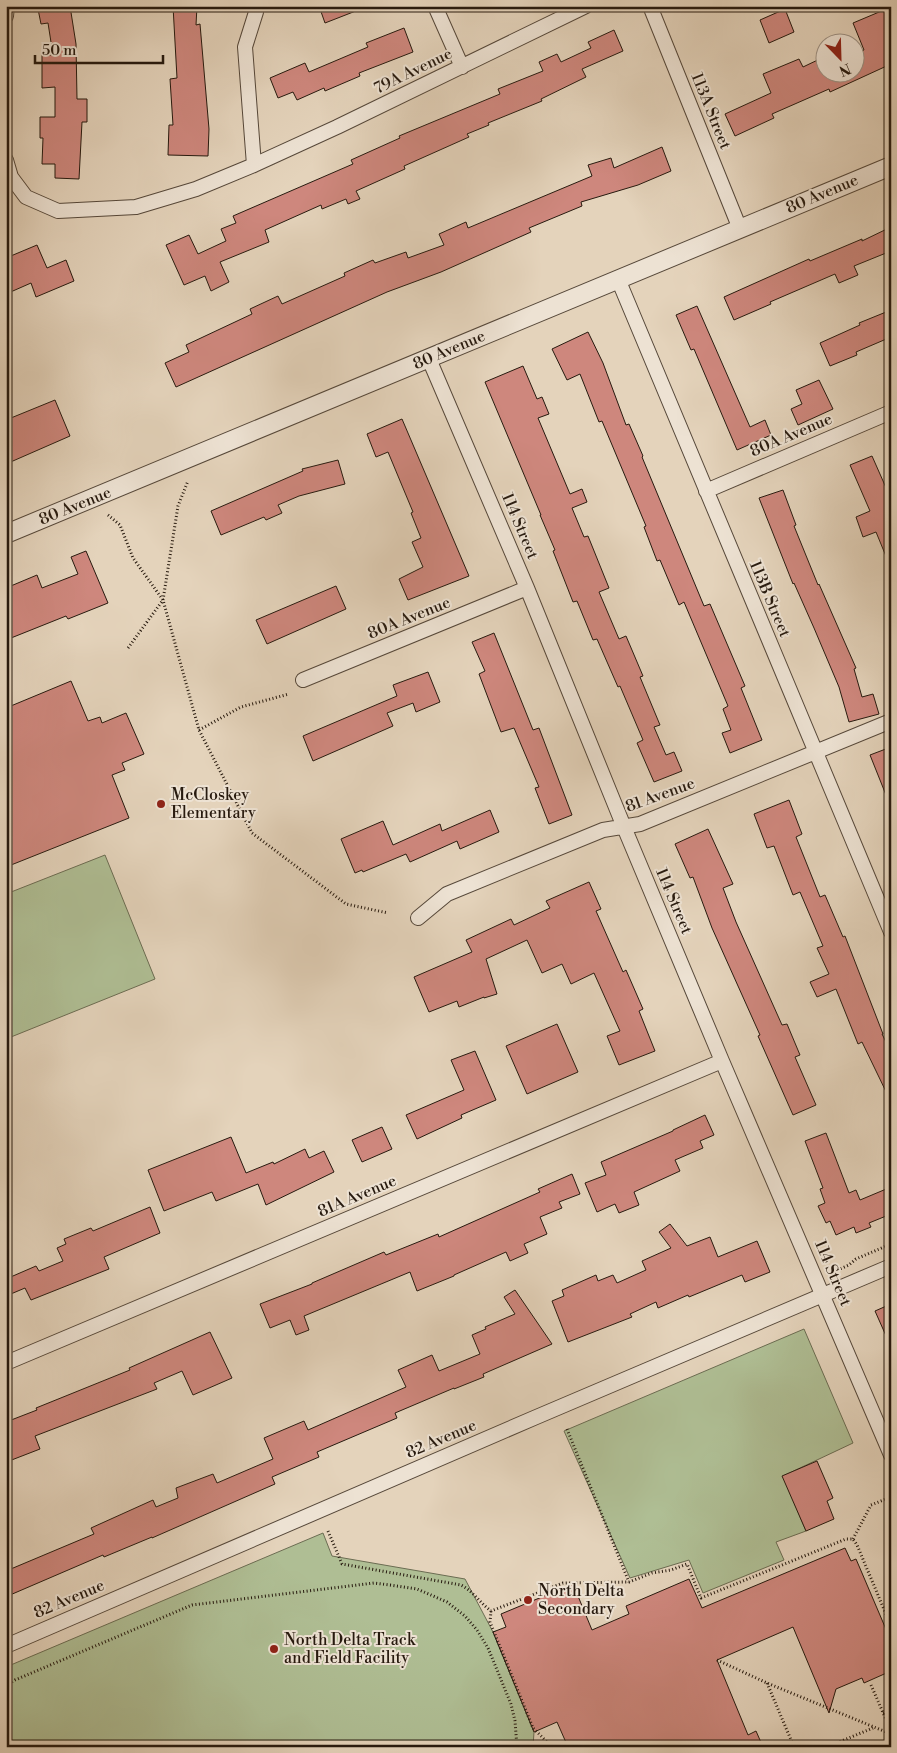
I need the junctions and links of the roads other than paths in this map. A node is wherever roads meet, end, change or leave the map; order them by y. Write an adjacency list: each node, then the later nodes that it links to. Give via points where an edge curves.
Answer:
1 (6, 6): 6 (street)
2 (435, 6): 7 (street)
3 (586, 6): 7 (street, 79A Avenue)
4 (650, 6): 11 (street, 113A Street)
5 (256, 12): 9 (street, via 245,47)
6 (6, 16)
7 (462, 67): 9 (street, 79A Avenue)
8 (6, 160): 9 (street, 79A Avenue, via 11,177 26,197 58,211 136,207 196,189)
9 (254, 165)
10 (891, 166): 11 (street, 80 Avenue)
11 (740, 229): 12 (street, 80 Avenue)
12 (618, 279): 13 (street, 80 Avenue); 15 (street, 113B Street)
13 (429, 359): 16 (street, 80 Avenue); 17 (street, 114 Street)
14 (891, 412): 15 (street, 80A Avenue)
15 (706, 491): 20 (street, 113B Street)
16 (6, 534)
17 (528, 588): 18 (street, 80A Avenue); 21 (street, 114 Street)
18 (303, 680)
19 (891, 721): 20 (street, 81 Avenue)
20 (815, 752): 21 (street, 81 Avenue, via 640,824); 23 (street, 113B Street)
21 (624, 827): 22 (street, 81 Avenue, via 602,830 447,894); 24 (street, 114 Street)
22 (418, 918)
23 (891, 932)
24 (722, 1061): 26 (street, 114 Street); 27 (street, 81A Avenue)
25 (891, 1266): 26 (street, 82 Avenue)
26 (822, 1296): 28 (street, 114 Street); 29 (street, 82 Avenue)
27 (6, 1363)
28 (891, 1454)
29 (6, 1646)

